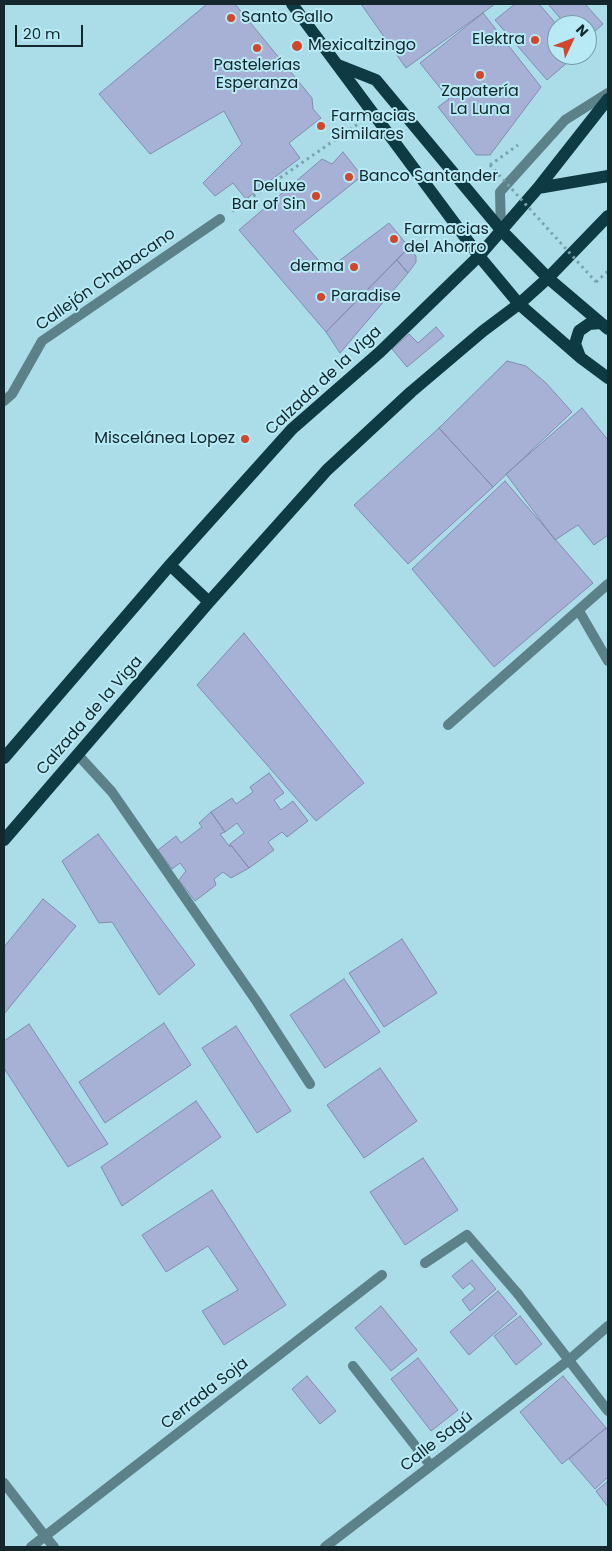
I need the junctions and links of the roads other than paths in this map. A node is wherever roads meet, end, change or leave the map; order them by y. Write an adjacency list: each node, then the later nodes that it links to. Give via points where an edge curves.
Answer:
1 (292, 4): 2 (main road)
2 (338, 66): 9 (main road, via 376,80); 10 (main road)
3 (608, 93): 9 (street, via 565,120 500,192)
4 (608, 98): 6 (main road, Calzada de la Viga)
5 (608, 176): 6 (main road)
6 (538, 188): 9 (main road, Calzada de la Viga)
7 (608, 216): 11 (main road, Calzada de la Viga)
8 (220, 219): 16 (street, Callejón Chabacano, via 42,341 12,394)
9 (501, 230): 10 (main road, Calzada de la Viga); 11 (main road)
10 (479, 256): 12 (main road); 17 (main road, Calzada de la Viga, via 380,352 292,429)
11 (548, 278): 12 (main road, Calzada de la Viga); 13 (main road)
12 (520, 304): 14 (main road); 19 (main road, Calzada de la Viga, via 412,392 327,470)
13 (605, 326): 14 (main road, via 589,324 579,330 575,344)
14 (581, 358): 15 (main road)
15 (608, 378)
16 (4, 401)
17 (170, 565): 19 (main road); 24 (main road, Calzada de la Viga)
18 (608, 584): 20 (street)
19 (209, 602): 23 (main road, Calzada de la Viga)
20 (579, 611): 21 (street); 22 (street)
21 (608, 661)
22 (448, 725)
23 (78, 755): 25 (main road, Calzada de la Viga); 26 (street, via 112,792)
24 (4, 758)
25 (4, 840)
26 (310, 1084)
27 (425, 1263): 30 (street, via 467,1235 518,1294)
28 (382, 1274): 35 (street, Cerrada Soja)
29 (608, 1326): 30 (street, Calle Sagú)
30 (568, 1360): 32 (street); 33 (street, Calle Sagú)
31 (353, 1366): 33 (street)
32 (608, 1411)
33 (431, 1466): 38 (street, Calle Sagú)
34 (4, 1483): 35 (street)
35 (45, 1536): 36 (street, Cerrada Soja); 37 (street)
36 (31, 1547)
37 (54, 1547)
38 (325, 1547)

